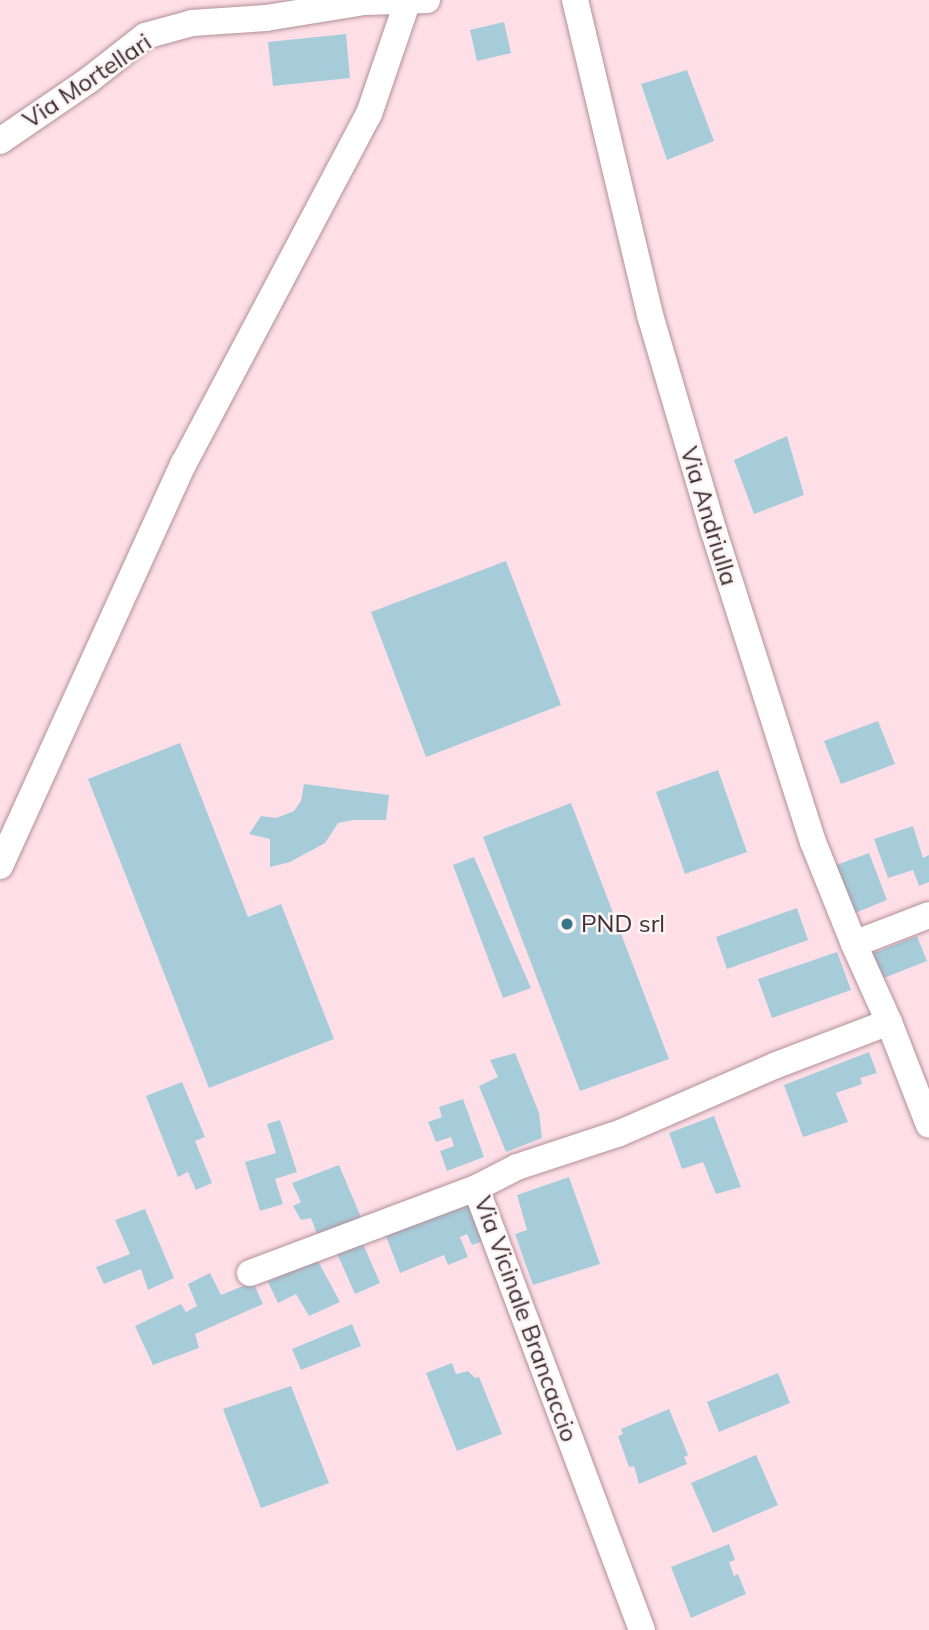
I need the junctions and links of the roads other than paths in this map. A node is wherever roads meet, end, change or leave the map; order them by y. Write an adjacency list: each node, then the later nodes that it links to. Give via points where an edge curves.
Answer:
1 (575, 0): 6 (street, Via Andriulla, via 650,315 687,444 813,842)
2 (414, 1): 3 (street, Via Mortellari, via 365,2 266,18 192,23 145,36); 4 (street, via 369,114 184,463)
3 (0, 141)
4 (0, 866)
5 (929, 915): 6 (street)
6 (854, 944): 7 (street)
7 (889, 1022): 8 (street); 9 (street, Via Vicinale Brancaccio, via 620,1133 517,1167)
8 (929, 1125)
9 (476, 1188): 10 (street); 11 (street, Via Vicinale Brancaccio)
10 (250, 1273)
11 (642, 1630)

